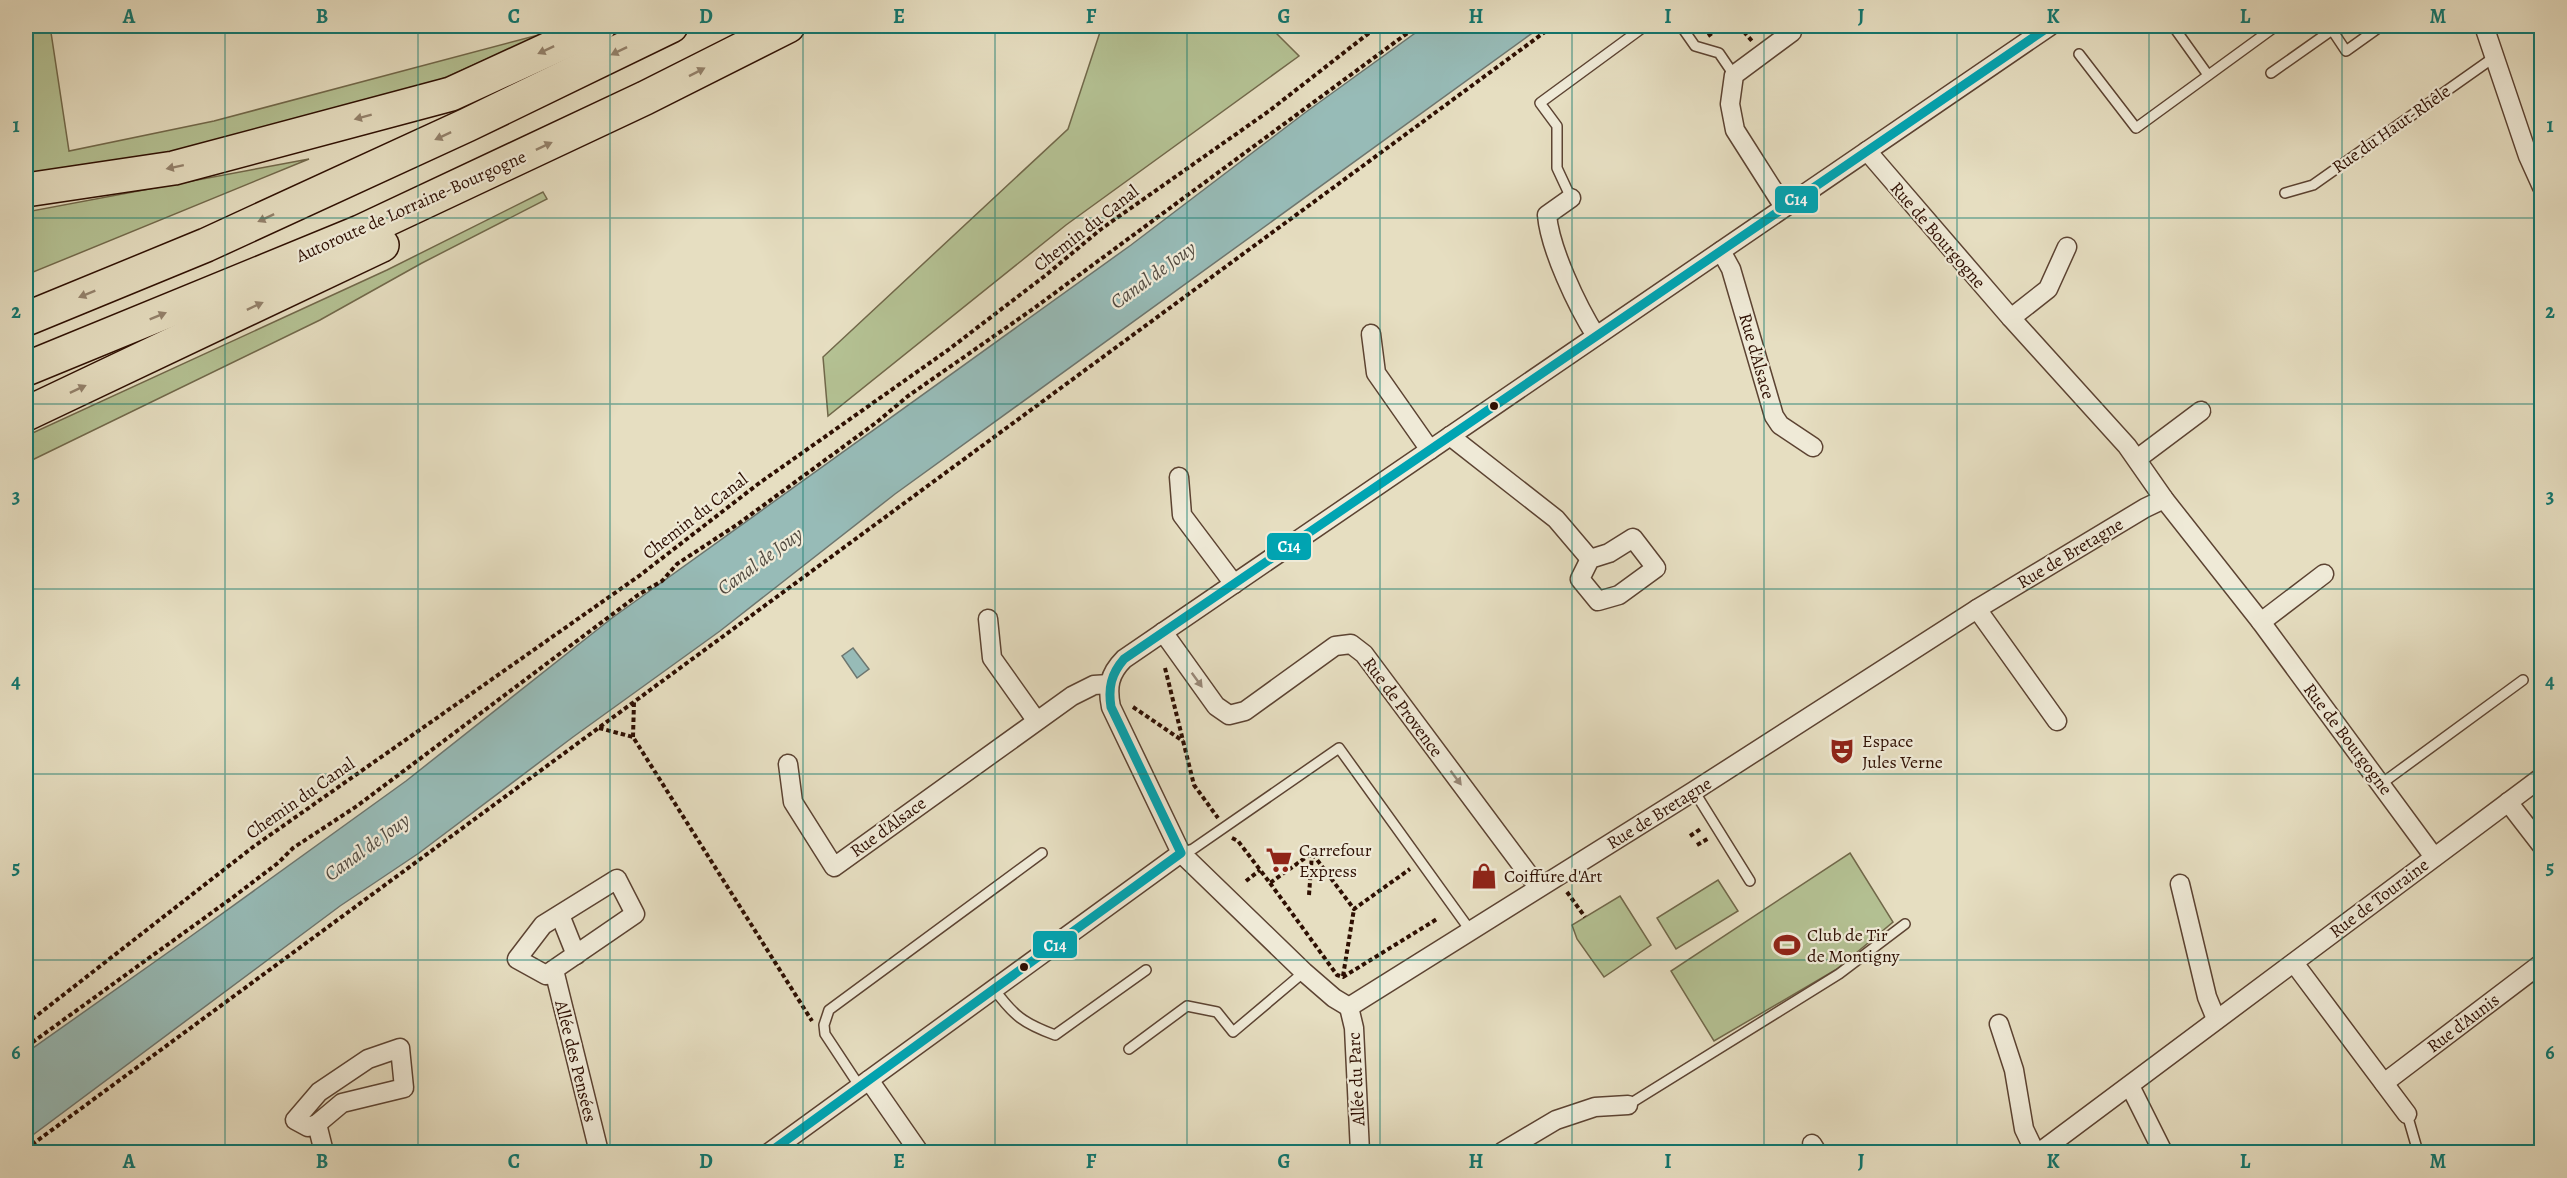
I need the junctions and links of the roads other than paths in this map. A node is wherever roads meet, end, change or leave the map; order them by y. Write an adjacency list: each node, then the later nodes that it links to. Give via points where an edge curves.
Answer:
1 (599, 26): 20 (highway, one-way to 20, via 452,94 174,168)
2 (672, 26): 27 (highway, one-way to 27, via 228,236)
3 (788, 26): 19 (highway, Autoroute de Lorraine-Bourgogne, one-way to 3)
4 (1645, 26): 22 (lane, via 1540,104 1557,126 1557,168)
5 (1681, 26): 15 (lane, via 1695,46 1719,53)
6 (2050, 26): 17 (street)
7 (2173, 26): 16 (lane)
8 (2276, 26): 16 (lane)
9 (2380, 26): 14 (lane, via 2346,51 2332,30)
10 (2484, 26): 13 (street)
11 (1792, 32): 15 (street)
12 (2079, 54): 16 (lane, via 2136,128)
13 (2493, 58): 18 (street); 21 (lane, Rue du Haut-Rhêle, via 2313,185)
14 (2271, 73)
15 (1734, 75): 23 (street, via 1730,104 1734,130)
16 (2208, 75)
17 (1867, 151): 23 (street); 26 (street, Rue de Bourgogne)
18 (2541, 187)
19 (453, 189): 30 (highway, Autoroute de Lorraine-Bourgogne, one-way to 19, via 360,232); 32 (highway, one-way to 19, via 393,240)
20 (26, 190)
21 (2285, 193)
22 (1571, 198): 29 (street, via 1547,215 1549,234)
23 (1784, 207): 25 (street)
24 (2067, 247): 26 (street, via 2048,289)
25 (1721, 251): 29 (street); 34 (street, Rue d'Alsace, via 1731,269 1774,416 1780,425)
26 (2011, 318): 36 (street, Rue de Bourgogne)
27 (26, 319)
28 (1371, 334): 35 (street, via 1376,373)
29 (1596, 336): 33 (street)
30 (26, 369)
31 (2201, 411): 36 (street)
32 (26, 414)
33 (1450, 436): 35 (street); 39 (street, via 1556,519)
34 (1813, 447)
35 (1431, 450): 41 (street)
36 (2138, 459): 38 (street, Rue de Bourgogne)
37 (1179, 477): 41 (street, via 1182,515)
38 (2164, 499): 42 (street, Rue de Bretagne); 44 (street, Rue de Bourgogne)
39 (1590, 558)
40 (2324, 574): 44 (street)
41 (1234, 584): 45 (street)
42 (1977, 609): 49 (street); 53 (street, Rue de Bretagne)
43 (988, 619): 48 (street, via 992,658)
44 (2261, 622): 52 (street, Rue de Bourgogne)
45 (1167, 638): 47 (street, via 1124,659); 60 (street, Rue de Provence, one-way to 60, via 1216,706 1229,715 1245,711 1335,646 1351,644 1364,654)
46 (2523, 680): 52 (lane)
47 (1109, 684): 48 (street, Rue d'Alsace, via 1084,688); 57 (street, via 1111,707)
48 (1036, 720): 50 (street, Rue d'Alsace, via 834,867 793,802)
49 (2057, 721)
50 (788, 764)
51 (2541, 777): 54 (street, Rue de Touraine)
52 (2381, 784): 58 (street, Rue de Bourgogne)
53 (1694, 792): 59 (lane); 60 (street, Rue de Bretagne)
54 (2508, 802): 55 (street); 58 (street, Rue de Touraine)
55 (2541, 846)
56 (1042, 853): 77 (lane, via 829,1010 825,1034)
57 (1181, 853): 64 (lane, via 1193,849 1339,748); 70 (street); 71 (street)
58 (2434, 857): 66 (street, Rue de Touraine)
59 (1750, 881)
60 (1544, 884): 64 (street, Rue de Bretagne)
61 (2180, 884): 73 (street, via 2207,997)
62 (560, 915): 65 (street); 65 (street, via 617,879 635,914); 68 (street, via 543,925 517,959 546,975)
63 (1905, 924): 79 (lane, via 1839,975)
64 (1470, 930): 72 (street, Rue de Bretagne)
65 (576, 955): 68 (street)
66 (2294, 963): 73 (street, Rue de Touraine); 76 (street)
67 (2541, 963): 76 (street, Rue d'Aunis)
68 (554, 970): 84 (street, Allée des Pensées)
69 (1146, 970): 71 (lane, via 1054,1035 1013,1015)
70 (1304, 972): 72 (street); 75 (lane, via 1233,1032 1217,1012 1187,1006)
71 (994, 989): 77 (street)
72 (1341, 1003): 87 (street, Allée du Parc, via 1354,1028)
73 (2216, 1019): 78 (street, Rue de Touraine)
74 (2000, 1024): 89 (street, via 2014,1070 2024,1129)
75 (1129, 1049)
76 (2384, 1083): 80 (street)
77 (864, 1084): 82 (street); 86 (street)
78 (2130, 1086): 90 (street, Rue de Touraine); 91 (street)
79 (1628, 1105): 88 (street, via 1595,1107 1556,1120)
80 (2407, 1114): 92 (lane)
81 (317, 1124): 81 (street, via 309,1127 295,1120 319,1092 368,1059 400,1048 404,1088 342,1103); 83 (street)
82 (791, 1146): 85 (street)
83 (324, 1152)
84 (599, 1152)
85 (770, 1152)
86 (919, 1152)
87 (1360, 1152)
88 (1502, 1152)
89 (2035, 1152)
90 (2040, 1152)
91 (2163, 1152)
92 (2418, 1152)

